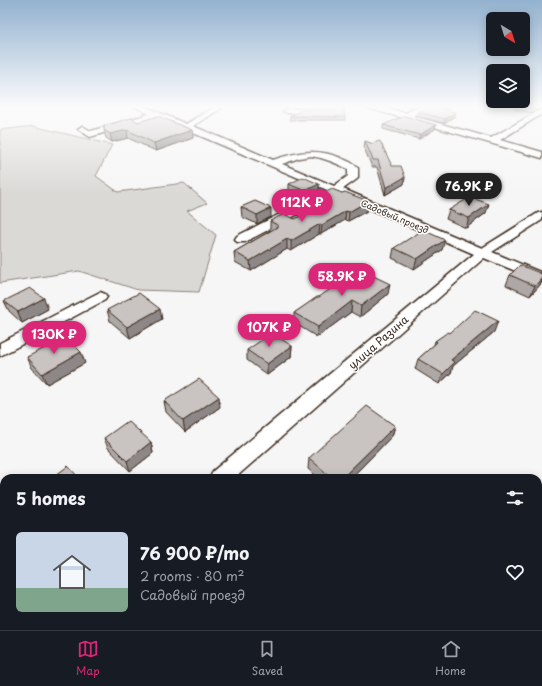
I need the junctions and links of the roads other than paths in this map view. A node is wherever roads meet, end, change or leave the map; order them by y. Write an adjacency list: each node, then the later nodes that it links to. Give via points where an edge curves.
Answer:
1 (210, 135): 6 (street, Садовый проезд)
2 (473, 135): 4 (street)
3 (501, 135): 4 (street)
4 (492, 141): 5 (street)
5 (542, 155)
6 (274, 163): 7 (street, Садовый проезд); 7 (street, via 304,154 323,155 341,161 353,168 353,177)
7 (335, 190): 9 (street); 10 (street, Садовый проезд)
8 (542, 215): 10 (street, улица Разина)
9 (241, 239)
10 (482, 253): 11 (street, Садовый проезд); 14 (street, улица Разина)
11 (542, 278)
12 (100, 297): 13 (street)
13 (0, 350)
14 (225, 474)

